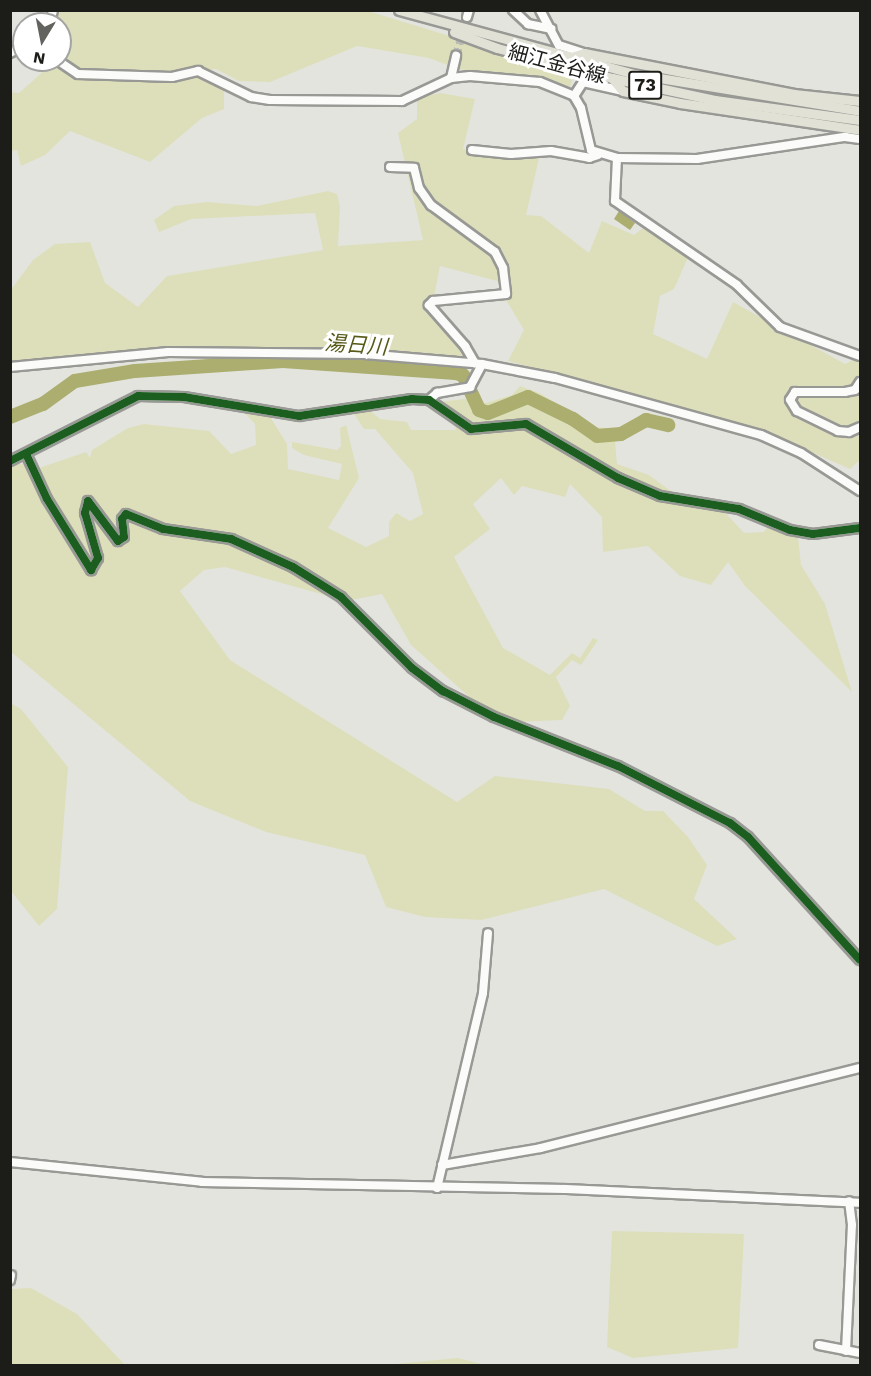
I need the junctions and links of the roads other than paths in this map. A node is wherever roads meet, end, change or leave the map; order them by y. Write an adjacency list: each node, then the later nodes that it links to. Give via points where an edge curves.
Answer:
1 (399, 10): 4 (main road, 細江金谷線 / 73)
2 (513, 10): 5 (street, via 528,24)
3 (540, 10): 5 (street)
4 (436, 24): 8 (main road, 細江金谷線 / 73); 11 (main road, 細江金谷線 / 73, via 478,42)
5 (551, 29): 6 (street, via 559,45)
6 (584, 53): 8 (main road, 73); 14 (main road, 73, via 794,94)
7 (456, 56): 10 (street)
8 (566, 58): 15 (main road, 細江金谷線 / 73, via 716,90)
9 (72, 70): 10 (street, via 78,74 172,77 198,71 251,97 270,100 402,101)
10 (451, 78): 13 (street, via 540,82)
11 (612, 78): 12 (main road); 16 (main road, 細江金谷線 / 73, via 715,100)
12 (623, 91): 13 (street, via 584,82); 17 (main road, via 738,113)
13 (574, 96): 20 (street, via 581,108 587,143)
14 (861, 101)
15 (861, 111)
16 (861, 120)
17 (861, 130)
18 (861, 140): 21 (street, via 844,137 697,159)
19 (472, 150): 20 (street, via 511,154 551,151 589,158)
20 (598, 155): 21 (street)
21 (616, 158): 23 (street, via 615,201 737,285 780,327)
22 (390, 167): 24 (street, via 414,168 418,188 431,205 495,252 503,268 506,294 433,301 429,305)
23 (861, 356)
24 (478, 364): 25 (street, via 344,354 168,352); 27 (street, via 470,387 437,393); 31 (street, via 555,378 761,435 796,450)
25 (10, 367)
26 (861, 382): 28 (street, via 855,390 845,393 795,392 790,400 797,411 837,431)
27 (429, 400): 29 (street, via 299,416 184,397 138,396); 32 (street, via 471,429 526,424 618,478 660,496 739,509 790,530 813,534)
28 (861, 427)
29 (27, 456): 30 (street); 34 (street, via 47,499 91,570 98,558 85,513 88,501 118,541 124,537 122,519 126,514 163,529 231,539 293,567 341,597 412,668 444,691 494,717 618,766 730,823 756,845)
30 (10, 461)
31 (861, 491)
32 (861, 528)
33 (488, 933): 37 (street, via 483,993)
34 (861, 960)
35 (861, 1068): 37 (street, via 541,1148)
36 (10, 1162): 38 (street, via 202,1182)
37 (442, 1165): 38 (street)
38 (437, 1188): 39 (street)
39 (849, 1201): 40 (street); 44 (street, via 852,1225)
40 (861, 1203)
41 (11, 1275): 42 (street)
42 (10, 1280)
43 (819, 1345): 44 (street)
44 (846, 1351): 45 (street)
45 (861, 1353)

